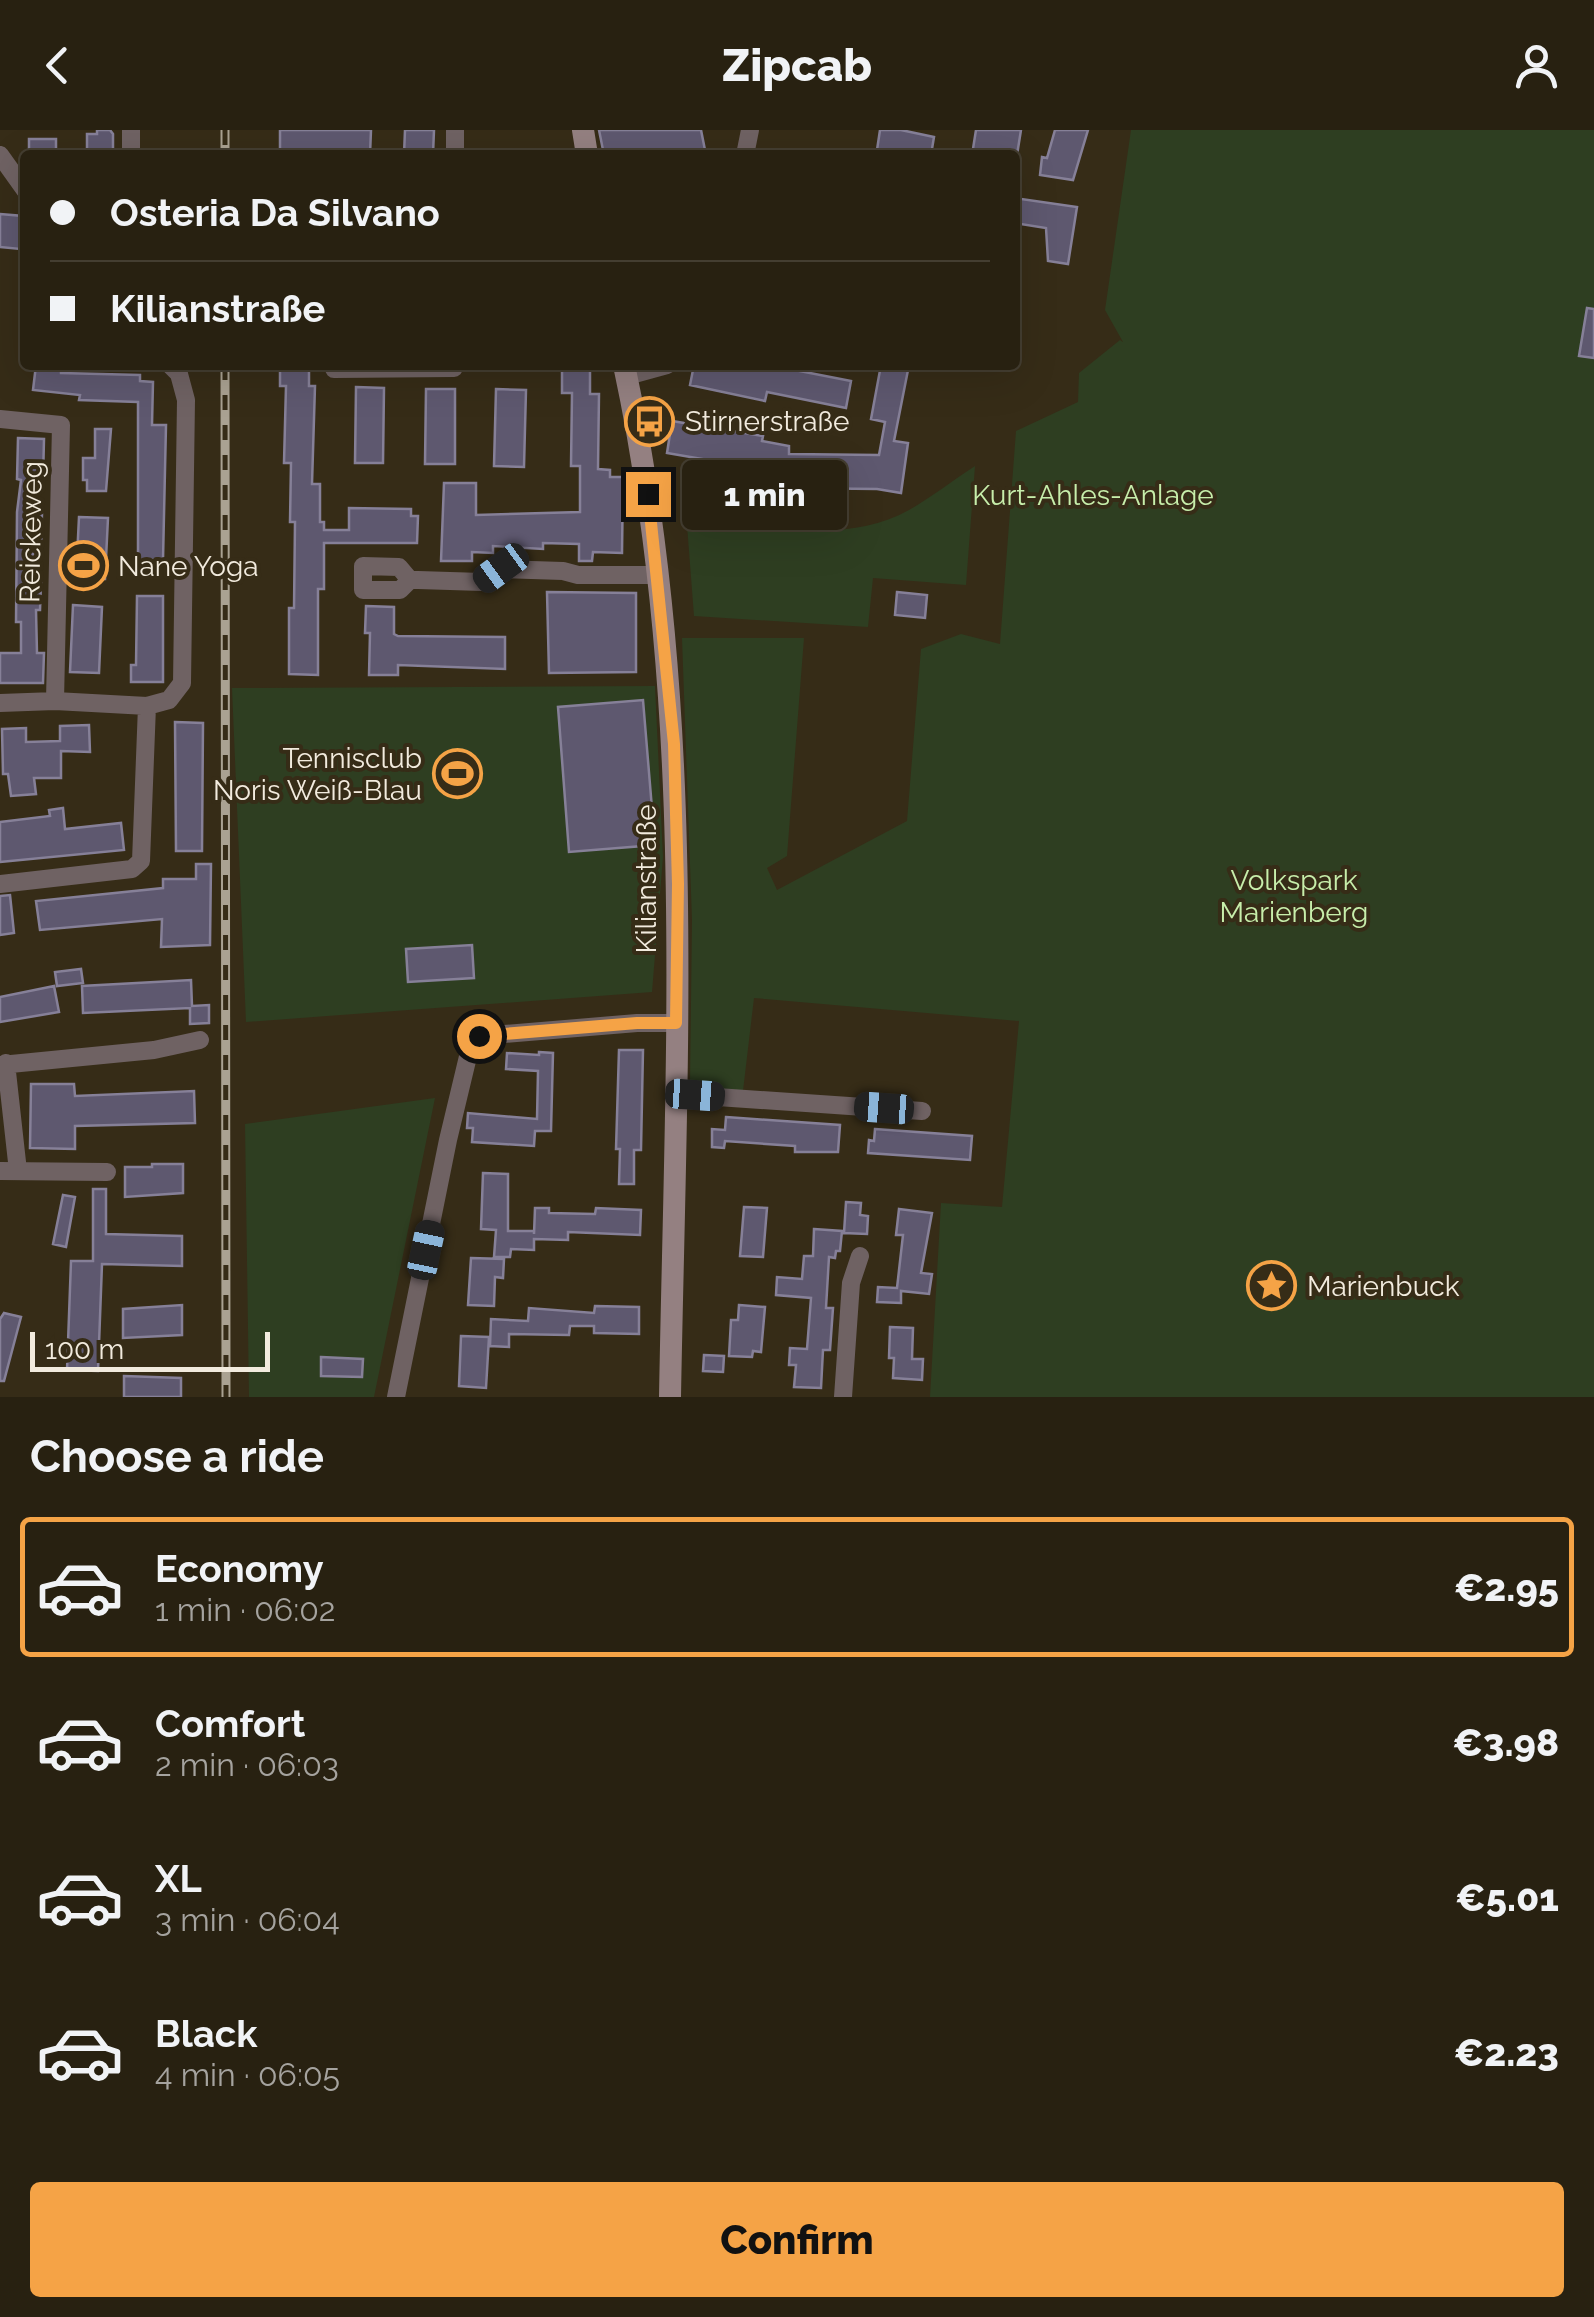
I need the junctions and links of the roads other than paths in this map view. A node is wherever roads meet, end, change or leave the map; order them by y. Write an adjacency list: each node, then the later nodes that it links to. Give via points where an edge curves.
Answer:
1 (0, 155): 2 (street)
2 (20, 183)
3 (175, 370): 10 (street, via 186,400 182,683 169,700)
4 (626, 370): 6 (main road, Kilianstraße)
5 (0, 419): 8 (street, Reickeweg, via 61,425)
6 (659, 575): 7 (street, via 501,568 482,582); 12 (main road, Kilianstraße, via 676,807)
7 (410, 580)
8 (55, 701): 9 (street); 10 (street)
9 (0, 703)
10 (147, 706): 11 (street, via 141,861 132,869)
11 (0, 884)
12 (676, 1023): 15 (main road, Kilianstraße); 20 (street, via 479,1036 472,1044)
13 (200, 1040): 14 (street)
14 (3, 1064): 17 (street)
15 (674, 1094): 16 (street); 21 (main road, Kilianstraße)
16 (922, 1111)
17 (9, 1171): 18 (street)
18 (108, 1172)
19 (860, 1256): 22 (street, via 851,1283)
20 (396, 1397)
21 (670, 1397)
22 (843, 1397)

